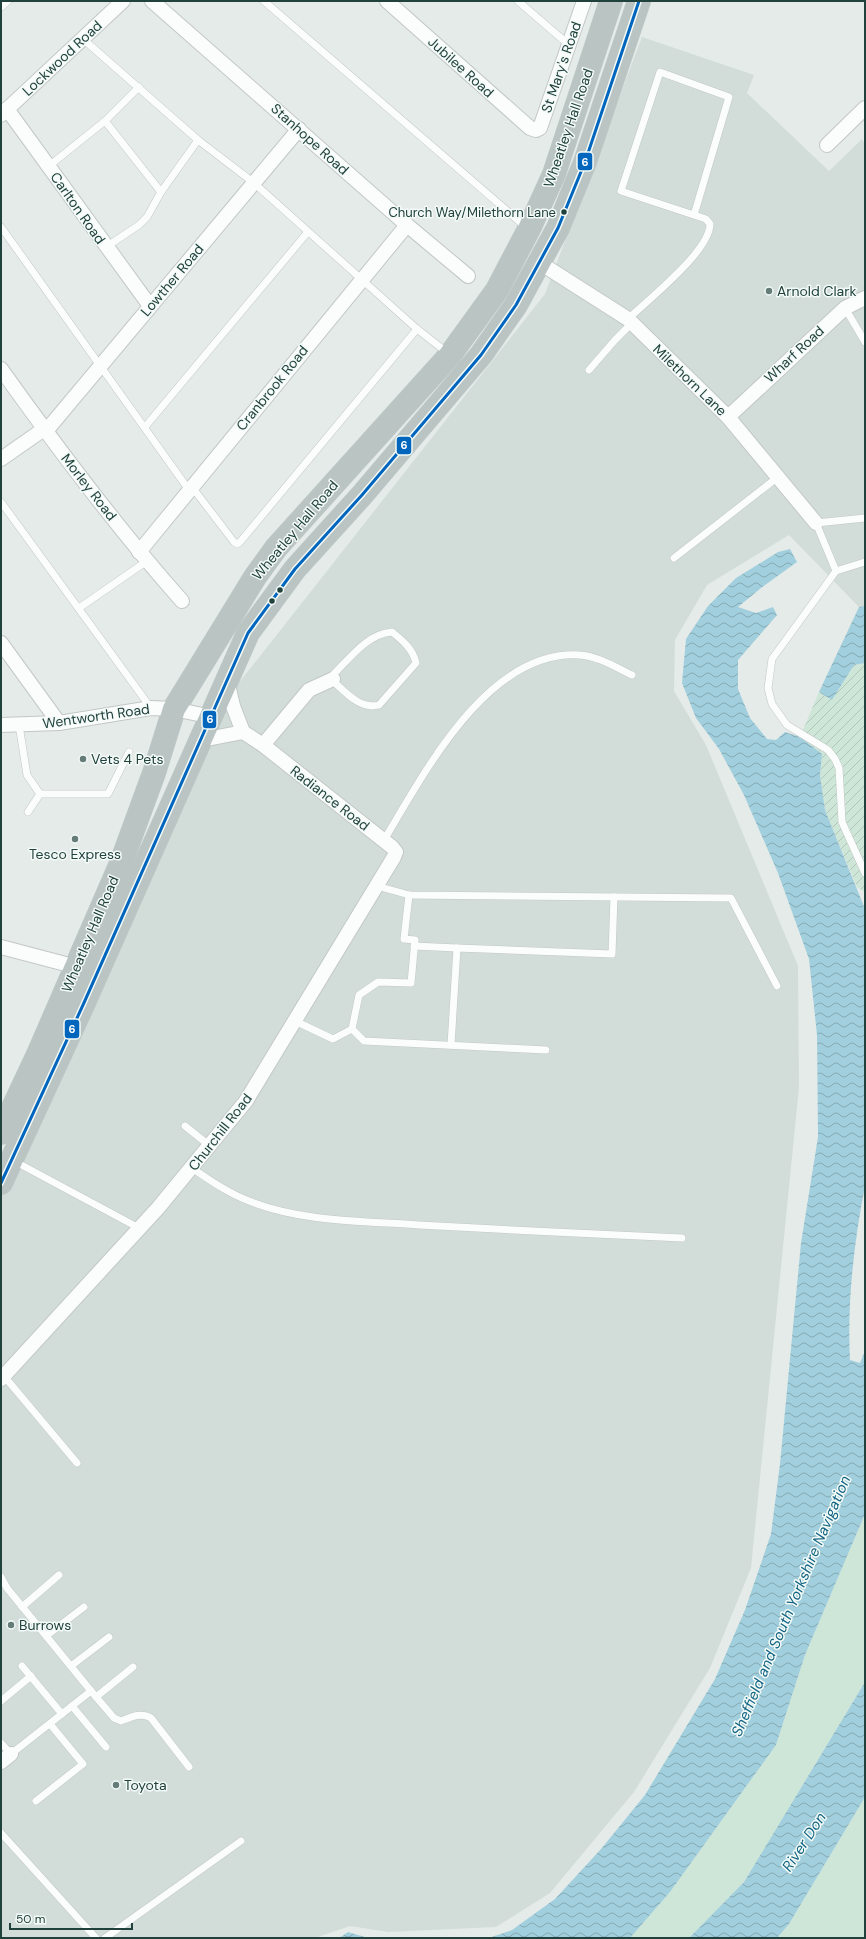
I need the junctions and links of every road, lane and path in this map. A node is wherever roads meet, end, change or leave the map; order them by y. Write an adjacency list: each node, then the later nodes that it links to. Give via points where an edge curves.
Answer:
1 (8, 1): 10 (lane)
2 (124, 1): 11 (street, Lockwood Road)
3 (152, 1): 17 (street, Stanhope Road)
4 (264, 1): 27 (lane)
5 (387, 1): 18 (street, Jubilee Road, via 530,128)
6 (518, 1): 12 (lane)
7 (584, 1): 12 (street, St Mary's Road)
8 (611, 1): 27 (highway, Wheatley Hall Road, via 554,174)
9 (639, 1): 30 (highway, Wheatley Hall Road, via 585,162 558,228)
10 (1, 7)
11 (83, 39): 13 (lane); 15 (street, Lockwood Road)
12 (569, 45): 18 (street, St Mary's Road, via 540,128)
13 (139, 87): 16 (lane); 19 (lane)
14 (865, 108): 20 (street)
15 (4, 112): 21 (street, Carlton Road)
16 (105, 121): 21 (lane); 23 (lane)
17 (299, 130): 22 (street, Lowther Road); 25 (street, Stanhope Road)
18 (536, 130)
19 (198, 140): 22 (lane); 23 (lane)
20 (827, 145)
21 (49, 166): 29 (street, Carlton Road)
22 (254, 183): 28 (lane); 34 (street, Lowther Road)
23 (161, 192): 29 (lane, via 139,225)
24 (694, 215): 24 (lane, via 621,191 660,72 729,97); 36 (lane, via 706,219 710,224 704,243 693,258)
25 (407, 225): 31 (street, Stanhope Road); 32 (street, Cranbrook Road)
26 (1, 227): 40 (lane)
27 (529, 230): 39 (highway, Wheatley Hall Road, via 497,290)
28 (308, 233): 32 (lane); 44 (lane)
29 (106, 247): 34 (street, Carlton Road)
30 (540, 263): 36 (street, Milethorn Lane); 61 (highway, Wheatley Hall Road, via 516,305 481,355 362,495 295,569 267,606 248,633)
31 (468, 276)
32 (362, 279): 37 (lane); 48 (street, Cranbrook Road)
33 (865, 298): 35 (street, Wharf Road)
34 (150, 306): 40 (street, Lowther Road)
35 (845, 308): 38 (lane); 43 (street, Wharf Road)
36 (630, 321): 42 (lane); 43 (street, Milethorn Lane)
37 (417, 330): 39 (lane); 48 (lane, via 240,542 234,542)
38 (865, 342)
39 (450, 355): 63 (highway, Wheatley Hall Road, via 276,548 254,577)
40 (101, 367): 44 (lane); 45 (street, Lowther Road)
41 (1, 369): 45 (street, Morley Road)
42 (589, 370)
43 (728, 417): 47 (street, Milethorn Lane)
44 (145, 427): 48 (lane)
45 (45, 430): 46 (street, Lowther Road); 52 (street, Morley Road)
46 (1, 459)
47 (778, 477): 51 (street, Milethorn Lane); 53 (lane)
48 (190, 488): 52 (street, Cranbrook Road)
49 (1, 502): 57 (lane)
50 (865, 518): 51 (lane)
51 (816, 523): 55 (lane)
52 (143, 557): 56 (street, Morley Road); 57 (lane)
53 (674, 558)
54 (865, 562): 55 (lane)
55 (836, 571): 76 (lane, via 772,659 768,688 772,704 787,725 828,750 835,758 842,822)
56 (182, 601)
57 (79, 608): 62 (lane)
58 (1, 643): 65 (street)
59 (632, 675): 74 (lane, via 594,657 556,655 526,666 500,682 485,695 440,750)
60 (333, 679): 60 (lane, via 333,675 378,634 392,632 407,645 416,663 379,705 372,707 358,702); 70 (street, via 309,690)
61 (226, 681): 64 (highway, Wheatley Hall Road); 68 (street)
62 (151, 708): 63 (street, Wentworth Road); 65 (street, Wentworth Road)
63 (182, 710): 64 (street); 83 (highway, Wheatley Hall Road)
64 (212, 717): 69 (highway, Wheatley Hall Road)
65 (59, 723): 67 (street, Wentworth Road)
66 (1, 725): 67 (street, Wentworth Road)
67 (19, 725): 72 (lane, via 27,775)
68 (242, 732): 69 (street); 70 (street, Radiance Road)
69 (202, 740): 92 (highway, Wheatley Hall Road)
70 (263, 745): 74 (street, Radiance Road)
71 (129, 752): 72 (lane, via 108,794)
72 (40, 794): 73 (lane)
73 (28, 812)
74 (384, 840): 75 (street, Radiance Road)
75 (396, 852): 77 (street, Churchill Road)
76 (865, 873)
77 (377, 886): 78 (lane); 85 (street, Churchill Road)
78 (410, 895): 79 (lane); 80 (lane, via 404,939 415,940)
79 (614, 897): 82 (lane, via 612,954); 84 (lane, via 731,898)
80 (414, 946): 82 (lane); 86 (lane, via 411,983 378,982 359,996)
81 (1, 947): 83 (street)
82 (457, 948): 87 (lane)
83 (76, 967): 90 (highway, Wheatley Hall Road)
84 (777, 986)
85 (294, 1021): 86 (lane, via 333,1039); 91 (street, Churchill Road, via 246,1101)
86 (352, 1029): 87 (lane, via 364,1041)
87 (450, 1045): 88 (lane)
88 (546, 1050)
89 (185, 1126): 91 (lane)
90 (1, 1133)
91 (210, 1146): 93 (street, Churchill Road)
92 (12, 1160): 94 (highway, Wheatley Hall Road); 95 (lane)
93 (192, 1168): 95 (street, Churchill Road); 96 (lane, via 221,1188 250,1202 314,1217 468,1228)
94 (1, 1183)
95 (139, 1228): 97 (street, Churchill Road)
96 (682, 1238)
97 (3, 1378): 98 (lane)
98 (77, 1463)
99 (59, 1576): 102 (lane)
100 (1, 1578): 102 (lane)
101 (84, 1606): 103 (lane)
102 (22, 1607): 103 (lane)
103 (46, 1636): 106 (lane)
104 (109, 1636): 106 (lane)
105 (22, 1666): 108 (lane)
106 (71, 1666): 109 (lane)
107 (133, 1667): 109 (lane)
108 (32, 1676): 110 (lane); 112 (lane)
109 (94, 1694): 111 (lane); 117 (lane, via 114,1718 121,1721 138,1715 151,1718)
110 (1, 1701)
111 (72, 1706): 112 (lane); 115 (lane)
112 (62, 1714): 113 (lane)
113 (50, 1724): 116 (lane); 118 (lane, via 83,1764)
114 (1, 1743): 116 (lane)
115 (106, 1747)
116 (6, 1758)
117 (189, 1767)
118 (36, 1801)
119 (1, 1833): 121 (lane)
120 (241, 1841): 122 (lane)
121 (96, 1938)
122 (105, 1938)

